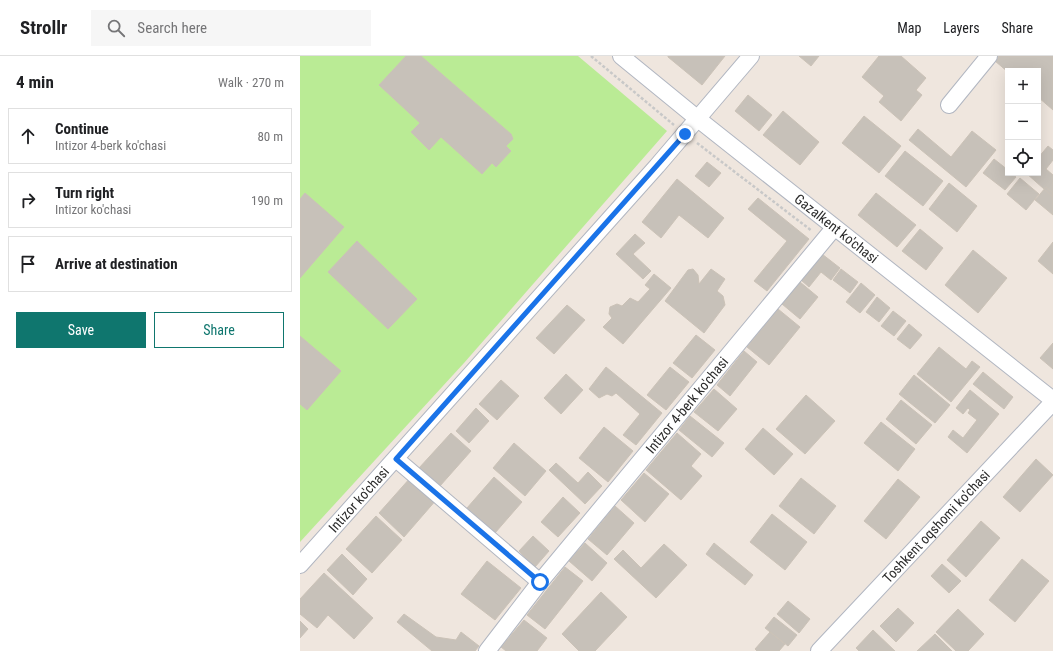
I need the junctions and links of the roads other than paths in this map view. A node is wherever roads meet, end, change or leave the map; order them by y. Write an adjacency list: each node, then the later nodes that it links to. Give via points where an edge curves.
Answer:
1 (621, 56): 5 (street, Gazalkent ko'chasi)
2 (751, 56): 5 (street, Intizor ko'chasi)
3 (989, 56): 4 (street)
4 (949, 105)
5 (698, 119): 6 (street, Gazalkent ko'chasi); 8 (street, Intizor ko'chasi)
6 (834, 228): 7 (street, Gazalkent ko'chasi); 10 (street, Intizor 4-berk ko'chasi)
7 (1053, 401): 12 (street, Toshkent oqshomi ko'chasi)
8 (396, 459): 9 (street, Intizor ko'chasi); 10 (street)
9 (300, 565)
10 (540, 582): 11 (street, Intizor 4-berk ko'chasi)
11 (487, 651)
12 (819, 651)

